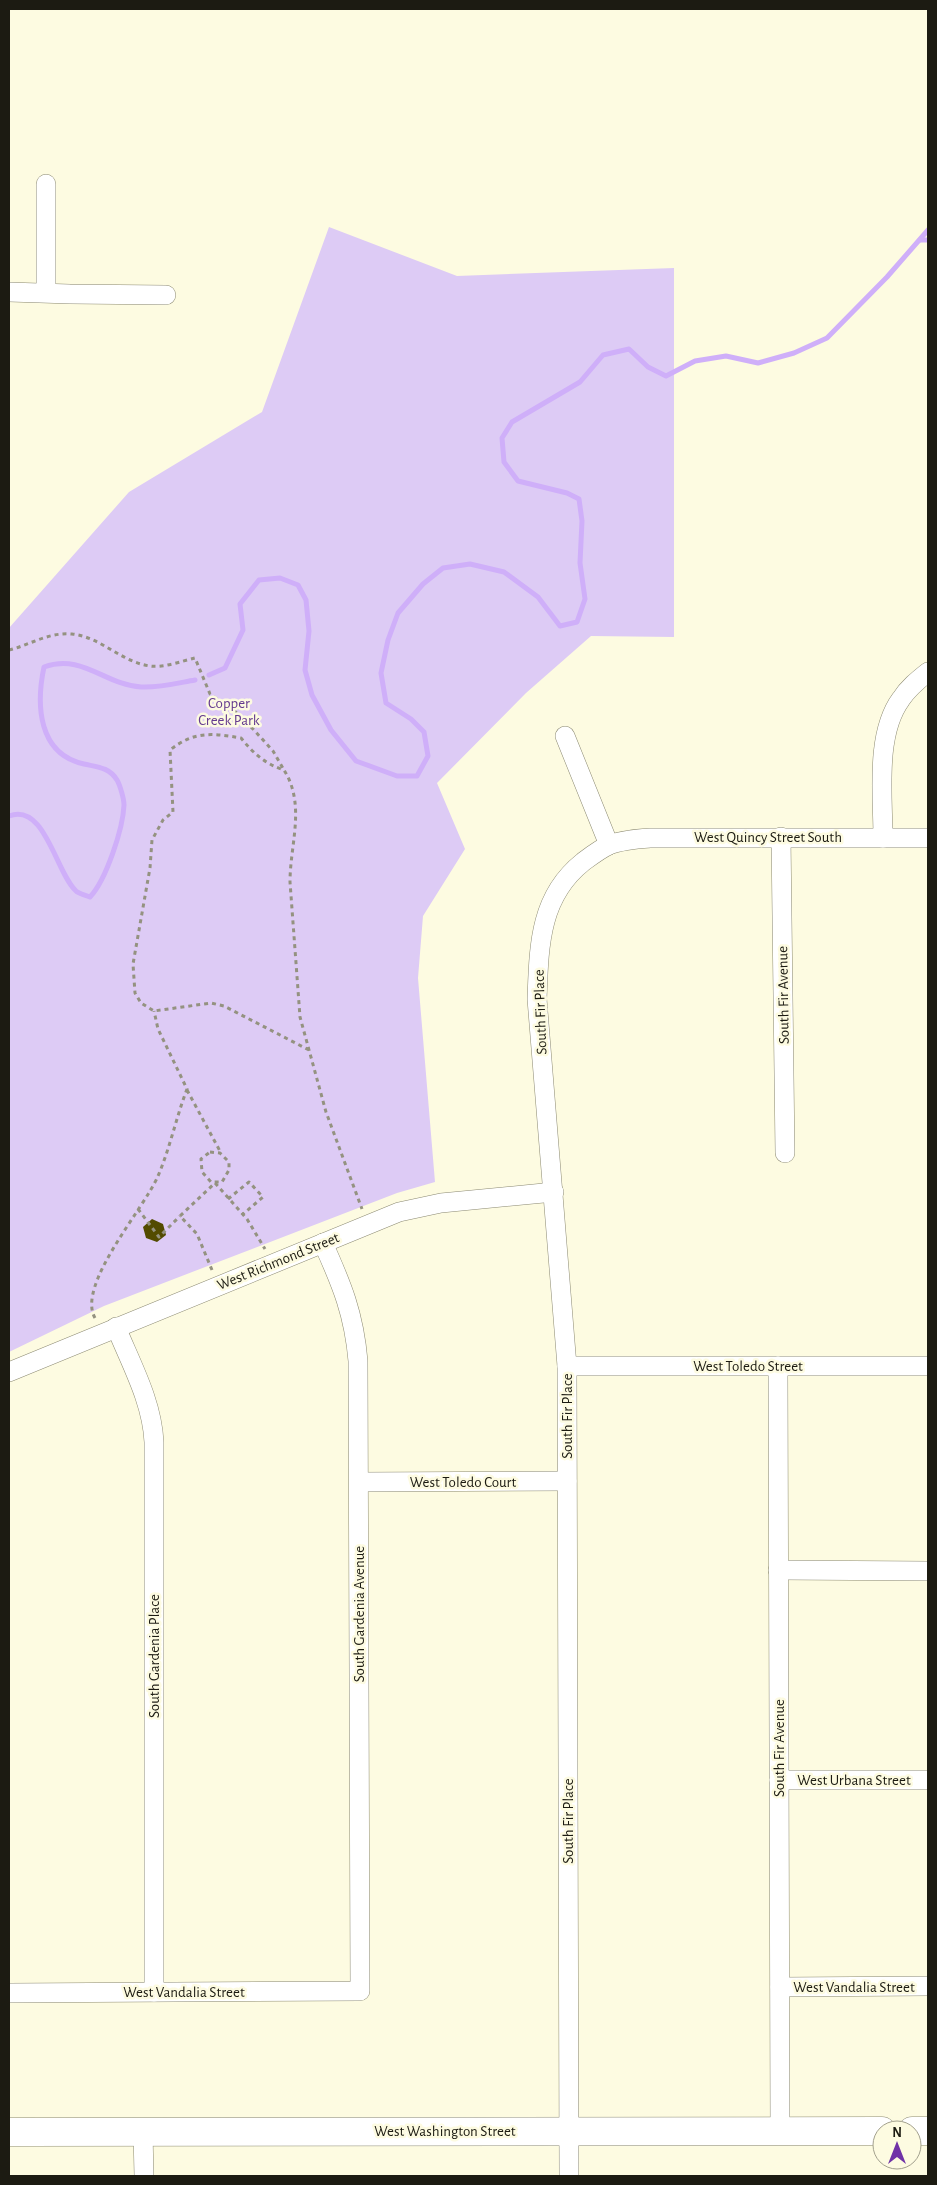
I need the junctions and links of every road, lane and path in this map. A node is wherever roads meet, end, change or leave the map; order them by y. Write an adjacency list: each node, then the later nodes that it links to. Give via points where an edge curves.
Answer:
1 (46, 184): 3 (street)
2 (9, 292): 3 (street)
3 (46, 292): 4 (street)
4 (166, 295)
5 (9, 650): 8 (path, via 43,637 70,634 88,637 136,662 151,666 195,658 210,694 238,713 273,751)
6 (928, 672): 10 (street, via 900,699 887,730)
7 (565, 736): 12 (street)
8 (284, 770): 13 (path, via 254,755 240,738 224,735 199,734 170,750 173,812 163,820 152,840 133,964 135,993 141,1003); 14 (path, via 291,780 296,800 290,882 300,1017)
9 (781, 837): 10 (street, West Quincy Street South); 12 (street, West Quincy Street South, via 651,838); 16 (street, South Fir Avenue)
10 (883, 838): 11 (street, West Quincy Street South)
11 (928, 838)
12 (609, 845): 19 (street, South Fir Place, via 591,856 561,883 545,919 541,941 537,1007)
13 (154, 1011): 14 (path, via 211,1003 224,1006); 15 (path, via 158,1029)
14 (309, 1050): 22 (path, via 326,1112)
15 (187, 1089): 17 (path); 21 (path, via 158,1178)
16 (785, 1153)
17 (222, 1155): 18 (path, via 229,1162 229,1170 222,1182); 18 (path, via 210,1152 201,1160 202,1172)
18 (215, 1183): 20 (path); 24 (path)
19 (554, 1192): 25 (street, West Richmond Street, via 419,1206); 30 (street, South Fir Place)
20 (228, 1198): 23 (path); 23 (path, via 249,1182 263,1197)
21 (138, 1209): 24 (path, via 158,1237); 28 (path, via 96,1281 90,1304)
22 (362, 1210)
23 (242, 1215): 26 (path)
24 (180, 1216): 27 (path, via 197,1234)
25 (323, 1243): 29 (street, West Richmond Street); 35 (street, South Gardenia Avenue, via 345,1293 356,1333)
26 (265, 1249)
27 (212, 1270)
28 (95, 1318)
29 (116, 1328): 33 (street, West Richmond Street); 43 (street, South Gardenia Place, via 151,1415 154,1434)
30 (567, 1366): 31 (street, West Toledo Street); 34 (street, South Fir Place)
31 (778, 1366): 32 (street, West Toledo Street); 36 (street, South Fir Avenue)
32 (928, 1366)
33 (10, 1371)
34 (567, 1481): 35 (street, West Toledo Court); 49 (street, South Fir Place)
35 (359, 1482): 42 (street, South Gardenia Avenue)
36 (778, 1570): 37 (street); 38 (street, South Fir Avenue)
37 (928, 1571)
38 (779, 1780): 39 (street, West Urbana Street); 41 (street, South Fir Avenue)
39 (928, 1780)
40 (928, 1986): 41 (street, West Vandalia Street)
41 (780, 1987): 45 (street, South Fir Avenue)
42 (360, 1991): 43 (street, West Vandalia Street)
43 (154, 1992): 44 (street, West Vandalia Street)
44 (9, 1993)
45 (780, 2131): 46 (main road, West Washington Street); 49 (main road, West Washington Street)
46 (872, 2131)
47 (9, 2132): 48 (main road, West Washington Street)
48 (144, 2132): 49 (main road, West Washington Street); 50 (street)
49 (569, 2132): 51 (street)
50 (144, 2176)
51 (569, 2176)

